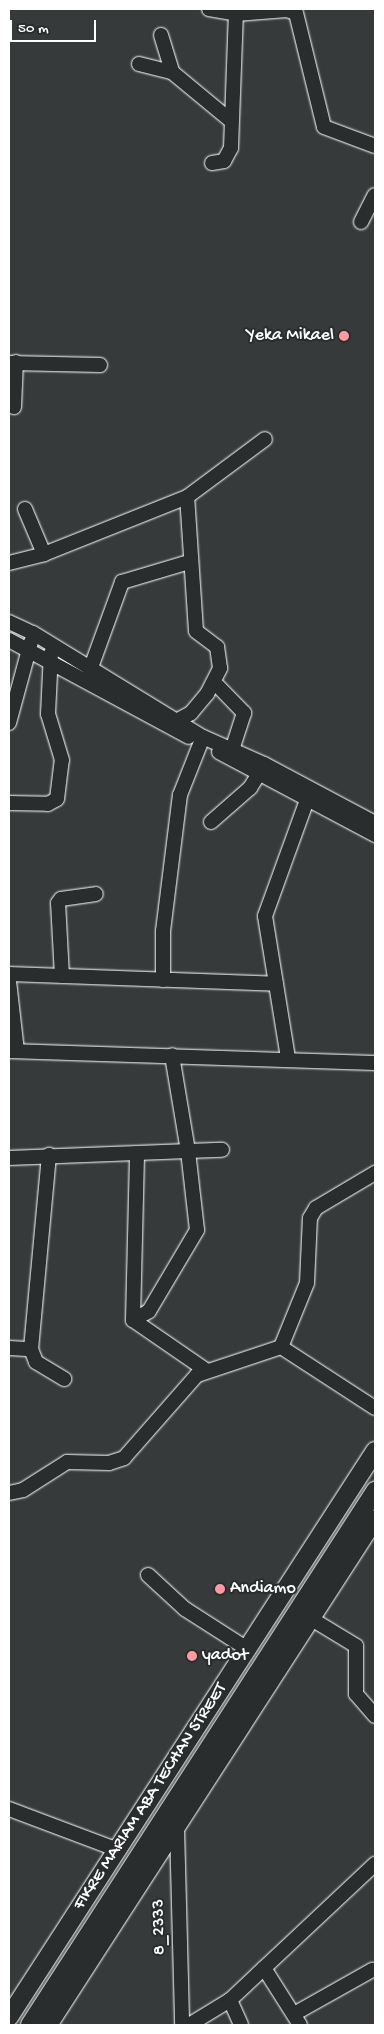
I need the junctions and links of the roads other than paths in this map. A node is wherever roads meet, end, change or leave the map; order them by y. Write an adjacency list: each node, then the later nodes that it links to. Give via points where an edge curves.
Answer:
1 (209, 9): 2 (street)
2 (236, 14): 6 (street); 7 (street, via 287,10 296,13 324,127)
3 (161, 35): 5 (street)
4 (139, 64): 5 (street)
5 (172, 72): 6 (street)
6 (230, 120): 8 (street, via 229,157)
7 (375, 146)
8 (212, 163)
9 (375, 195): 10 (street)
10 (361, 222)
11 (12, 362): 12 (street); 13 (street)
12 (100, 365)
13 (14, 407)
14 (265, 439): 15 (street)
15 (187, 497): 17 (street); 18 (street)
16 (25, 509): 17 (street)
17 (44, 554): 19 (street)
18 (189, 562): 25 (street, via 122,582); 26 (street, via 197,635 220,653)
19 (9, 563)
20 (9, 622): 21 (street)
21 (33, 633): 23 (street); 24 (street)
22 (9, 640): 23 (street)
23 (29, 649): 24 (street); 28 (street)
24 (51, 654): 25 (street); 29 (street); 33 (street, via 48,714 62,760 57,799 48,804)
25 (90, 670): 27 (street)
26 (215, 683): 27 (street, via 191,713); 30 (street, via 244,713)
27 (178, 720): 29 (street)
28 (9, 723)
29 (202, 740): 30 (street); 31 (street); 40 (street, via 180,794 163,931)
30 (232, 749): 31 (street)
31 (262, 769): 32 (street); 34 (street, via 250,788)
32 (310, 794): 35 (street); 36 (street); 42 (street, via 265,916)
33 (9, 803)
34 (211, 822)
35 (375, 823)
36 (375, 835)
37 (96, 894): 39 (street, via 61,899 58,903)
38 (9, 974): 39 (street)
39 (62, 976): 40 (street)
40 (163, 980): 42 (street)
41 (9, 981): 43 (street)
42 (276, 984): 45 (street)
43 (13, 1051): 44 (street)
44 (172, 1055): 45 (street); 48 (street)
45 (288, 1058): 46 (street)
46 (375, 1063)
47 (222, 1150): 48 (street)
48 (188, 1152): 50 (street); 53 (street, via 197,1230 149,1311)
49 (49, 1155): 50 (street); 51 (street); 56 (street)
50 (137, 1156): 53 (street)
51 (9, 1158)
52 (375, 1173): 54 (street, via 316,1208 310,1218 307,1283)
53 (133, 1320): 57 (street)
54 (281, 1347): 57 (street); 59 (street)
55 (9, 1348): 56 (street)
56 (30, 1349): 58 (street, via 36,1362)
57 (207, 1371): 62 (street, via 185,1385 124,1458 109,1463 67,1462 23,1490)
58 (64, 1379)
59 (375, 1408)
60 (375, 1452): 66 (main road, FIKRE MARIAM ABA TECHAN STREET)
61 (375, 1491): 77 (main road, FIKRE MARIAM ABA TECHAN STREET)
62 (9, 1493)
63 (375, 1519): 65 (main road)
64 (148, 1575): 66 (street, via 185,1609)
65 (310, 1618): 67 (street, via 356,1646 356,1694); 69 (main road)
66 (246, 1648): 70 (main road, FIKRE MARIAM ABA TECHAN STREET)
67 (375, 1716)
68 (9, 1809): 70 (street)
69 (177, 1828): 78 (main road); 79 (street, 8_2333)
70 (118, 1850): 75 (main road, FIKRE MARIAM ABA TECHAN STREET)
71 (375, 1864): 72 (street)
72 (264, 1968): 74 (street); 76 (street)
73 (374, 1971): 76 (street)
74 (230, 2000): 80 (street); 81 (street)
75 (9, 2017)
76 (297, 2020)
77 (30, 2025)
78 (48, 2025)
79 (182, 2025)
80 (189, 2025)
81 (241, 2025)

